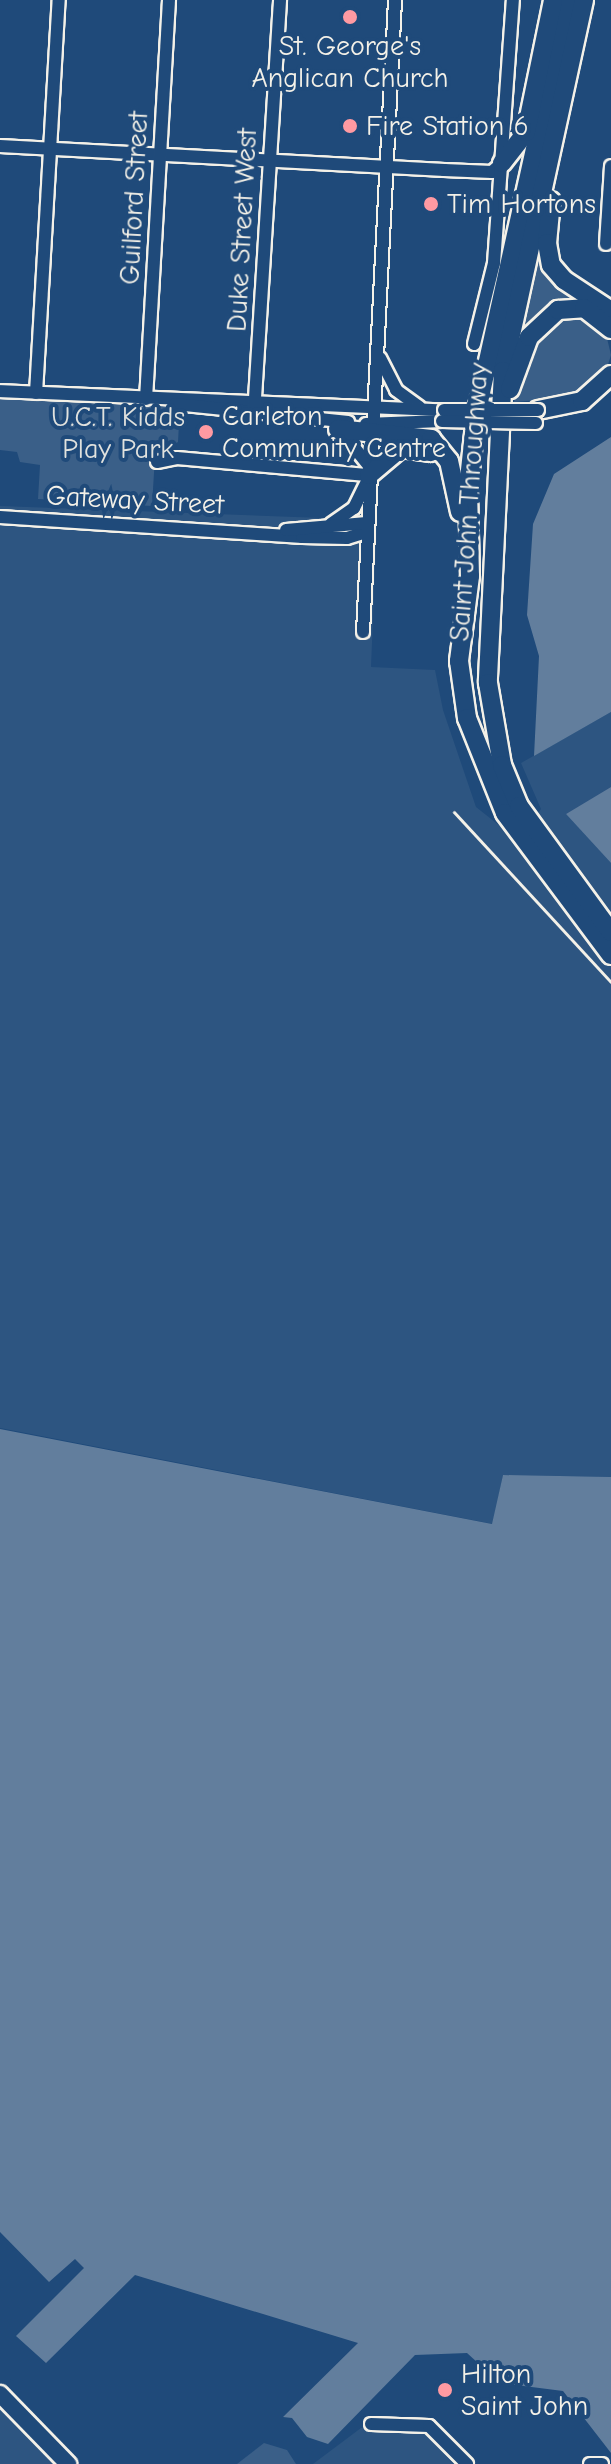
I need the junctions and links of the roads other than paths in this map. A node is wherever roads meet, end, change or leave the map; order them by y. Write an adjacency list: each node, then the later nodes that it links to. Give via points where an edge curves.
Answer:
1 (59, 0): 11 (street)
2 (169, 0): 12 (street, Guilford Street)
3 (280, 0): 13 (street, Duke Street West)
4 (395, 0): 16 (street)
5 (513, 0): 14 (street)
6 (553, 0): 14 (highway, via 526,132)
7 (568, 0): 22 (highway, Saint John Throughway)
8 (584, 0): 9 (highway, Saint John Throughway)
9 (566, 97): 18 (highway, via 547,254 556,274); 37 (highway, Saint John Throughway, via 511,324)
10 (0, 146): 11 (street)
11 (51, 148): 12 (street); 26 (street)
12 (160, 155): 13 (street); 27 (street, Guilford Street)
13 (270, 160): 16 (street); 28 (street, Duke Street West)
14 (502, 163): 16 (street, via 492,172); 20 (street, via 494,263)
15 (611, 166): 17 (street)
16 (386, 168): 21 (street)
17 (606, 244)
18 (611, 311)
19 (611, 329): 37 (highway, via 597,314 571,307 537,325 519,360)
20 (474, 344)
21 (377, 351): 29 (street); 30 (street, via 396,390)
22 (485, 373): 46 (highway, Saint John Throughway, via 469,460 470,576); 47 (highway, Saint John Throughway, via 477,463 478,576 469,668)
23 (611, 375): 34 (highway, via 582,401)
24 (0, 391): 26 (street)
25 (611, 392): 34 (highway, via 581,412)
26 (36, 393): 27 (street)
27 (152, 399): 28 (street); 31 (street)
28 (255, 400): 29 (street); 31 (street, Duke Street West)
29 (373, 408): 30 (street); 35 (street)
30 (426, 409): 33 (street)
31 (254, 414): 32 (street)
32 (272, 416): 35 (street); 36 (street)
33 (443, 416): 34 (street, bridge); 35 (street)
34 (537, 416)
35 (372, 428): 36 (highway); 39 (street); 40 (highway, via 431,439 449,461)
36 (338, 429): 39 (street)
37 (496, 438): 48 (highway, Saint John Throughway, via 488,683)
38 (157, 462): 39 (street, via 177,458)
39 (370, 470): 40 (highway, via 391,452 410,446 428,450); 42 (street, via 354,508); 43 (street)
40 (453, 477): 46 (highway, via 464,540)
41 (0, 517): 44 (street, Gateway Street)
42 (320, 527): 43 (street, Gateway Street); 44 (street, Gateway Street)
43 (367, 527): 44 (street, Gateway Street, via 339,538); 45 (street)
44 (267, 531)
45 (363, 632)
46 (461, 634): 47 (highway, Saint John Throughway, via 462,689)
47 (481, 757): 48 (highway, Saint John Throughway)
48 (512, 809): 49 (highway, Saint John Throughway); 50 (highway, Saint John Throughway)
49 (611, 932)
50 (611, 955)
51 (0, 2395): 53 (main road)
52 (371, 2424): 54 (street, via 425,2425)
53 (68, 2464)
54 (467, 2464)
55 (590, 2464): 56 (street)
56 (602, 2464)

